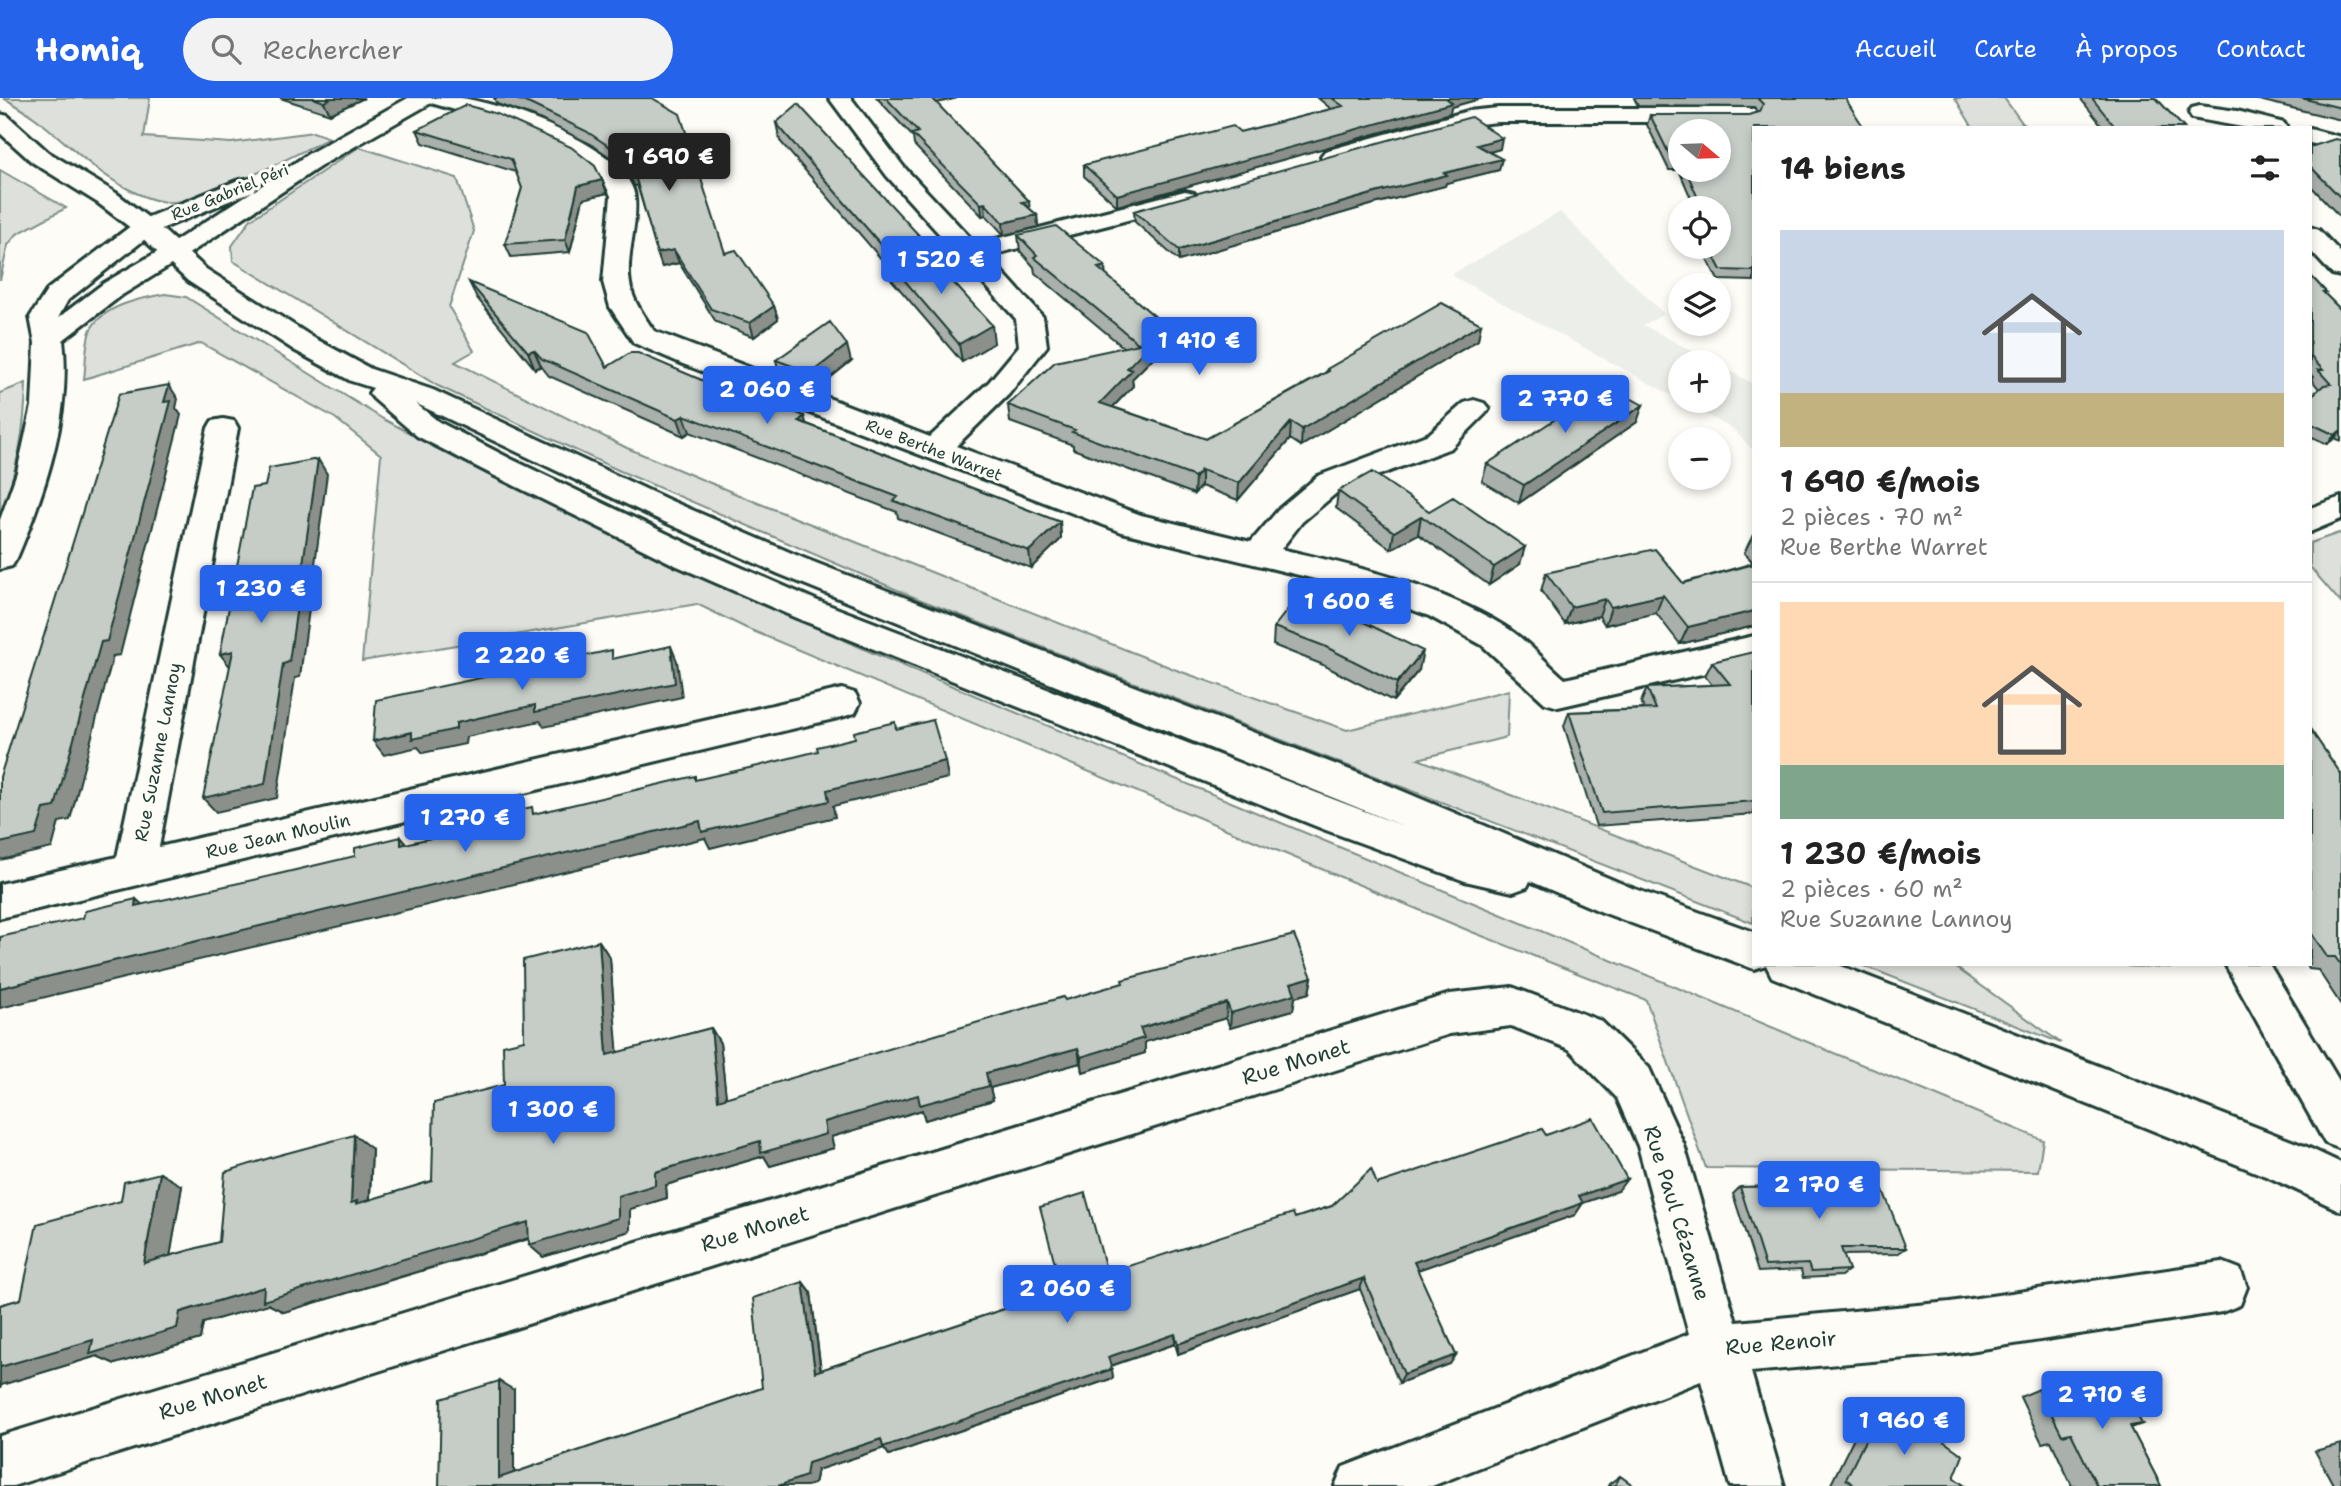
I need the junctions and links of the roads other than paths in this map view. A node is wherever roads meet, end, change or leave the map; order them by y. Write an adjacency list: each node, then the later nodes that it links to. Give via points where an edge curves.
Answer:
1 (424, 98): 12 (street, Rue Gabriel Péri)
2 (437, 98): 23 (street, Rue Berthe Warret, via 511,119 553,137 585,152 612,173 623,196 616,282 624,307 644,337)
3 (840, 98): 18 (street, via 895,171)
4 (2200, 113): 7 (street)
5 (1746, 114): 13 (street, via 1468,118)
6 (0, 121): 11 (street)
7 (2268, 126)
8 (2312, 137): 9 (street)
9 (2341, 144)
10 (0, 148): 11 (street)
11 (40, 157): 15 (street)
12 (316, 159): 15 (street, Rue Gabriel Péri); 17 (street, Rue Gabriel Péri)
13 (1307, 163)
14 (1213, 190): 18 (street)
15 (145, 227): 17 (street); 20 (street, Rue Gabriel Péri, via 57,295 44,317)
16 (2312, 237): 19 (street)
17 (175, 252): 20 (street, Rue Gabriel Péri, via 113,289); 32 (street, via 197,275 303,344 361,375 428,429 687,557 806,609 1385,835 1465,864 1617,900)
18 (970, 253): 23 (street, via 1029,317 1033,346 980,409)
19 (2341, 268)
20 (51, 336): 27 (street, via 43,430 28,489)
21 (1474, 409): 26 (street, via 1440,441 1329,483 1291,515)
22 (223, 428): 30 (street, Rue Suzanne Lannoy)
23 (934, 450): 26 (street, Rue Berthe Warret, via 1133,524)
24 (2341, 506): 25 (street)
25 (2312, 520)
26 (1257, 556): 28 (street, Rue Berthe Warret, via 1364,580 1441,608 1494,636 1558,694)
27 (0, 558)
28 (1752, 649)
29 (842, 702): 30 (street, Rue Jean Moulin)
30 (134, 870): 31 (street, Rue Jean Moulin)
31 (0, 901)
32 (1752, 950)
33 (1792, 966): 37 (street, via 2290,1163)
34 (2247, 966): 36 (street)
35 (1512, 1006): 39 (street, Rue Paul Cézanne, via 1585,1035 1633,1083 1661,1144); 40 (street, Rue Monet, via 1450,1014)
36 (2341, 1127)
37 (2341, 1188)
38 (2222, 1287): 39 (street, Rue Renoir, via 1950,1328)
39 (1717, 1349): 41 (street, Rue Renoir); 42 (street, Rue Paul Cézanne)
40 (0, 1463)
41 (1362, 1486)
42 (1757, 1486)

